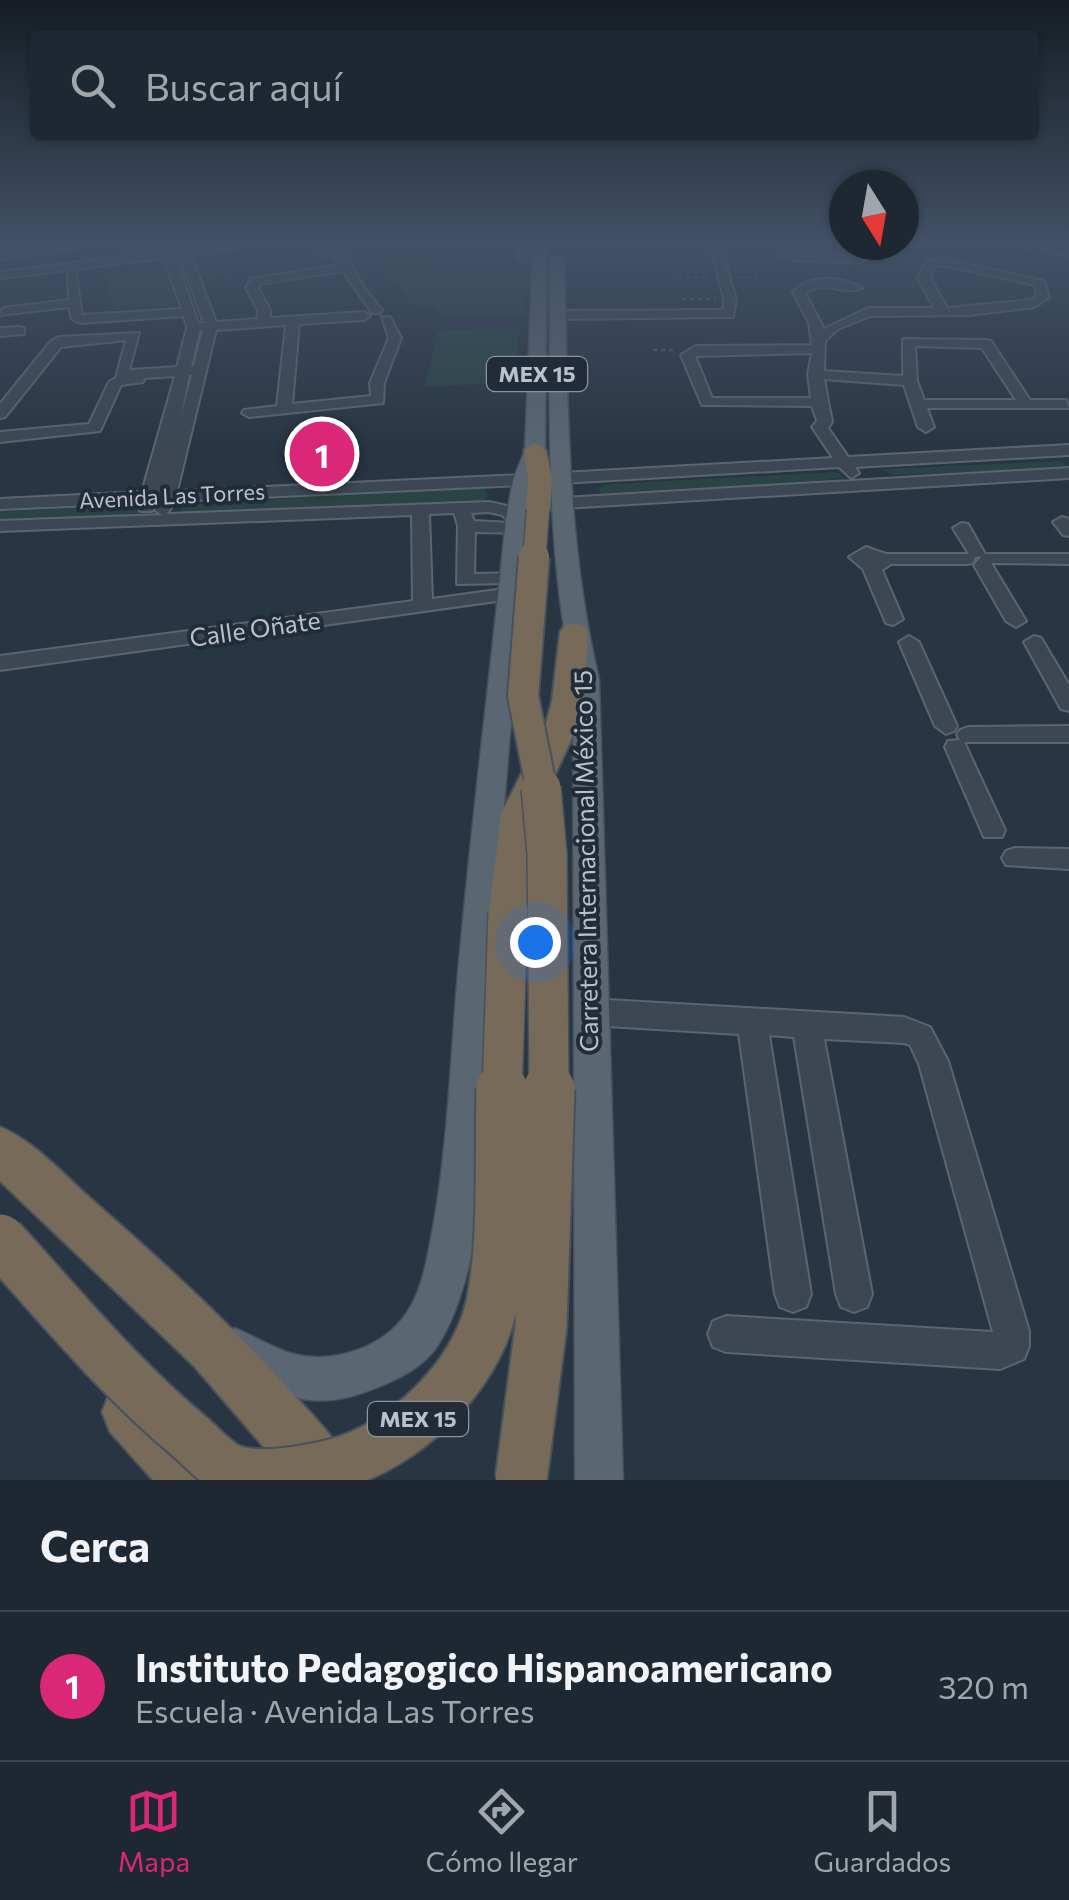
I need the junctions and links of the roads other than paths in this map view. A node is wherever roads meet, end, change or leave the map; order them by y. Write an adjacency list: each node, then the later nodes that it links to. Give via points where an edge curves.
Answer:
1 (76, 313): 2 (street, via 86,320)
2 (132, 313)
3 (193, 313): 18 (street)
4 (201, 313): 16 (street)
5 (264, 313): 14 (street)
6 (369, 313): 12 (street)
7 (538, 313): 36 (main road, Carretera Internacional México 15 / MEX 15)
8 (725, 313): 11 (street)
9 (810, 313): 15 (street)
10 (865, 313): 17 (street)
11 (558, 315): 44 (main road, Carretera Internacional México 15 / MEX 15)
12 (370, 316): 13 (street); 31 (street, via 396,338 377,383 378,400)
13 (293, 321): 14 (street); 31 (street)
14 (263, 323): 16 (street)
15 (816, 324): 17 (street); 21 (street)
16 (213, 326): 18 (street); 22 (street)
17 (834, 326): 21 (street)
18 (193, 328): 23 (street)
19 (19, 331): 20 (street)
20 (0, 332)
21 (818, 345): 24 (street); 27 (street, via 688,355 707,402)
22 (202, 373): 23 (street); 43 (street)
23 (183, 374): 25 (street); 43 (street)
24 (815, 374): 26 (street); 27 (street)
25 (120, 378): 33 (street, via 134,336 64,340); 35 (street, via 100,426)
26 (910, 381): 28 (street); 29 (street, via 908,342 986,344)
27 (816, 402): 38 (street, via 825,422 820,427)
28 (920, 404): 29 (street); 34 (street)
29 (1026, 404): 30 (street)
30 (1066, 404)
31 (284, 410): 32 (street)
32 (250, 413)
33 (0, 414)
34 (926, 426)
35 (0, 437)
36 (535, 450): 44 (main road, Carretera Internacional México 15 / MEX 15); 44 (highway, MEX 15)
37 (1068, 451): 38 (street, Avenida Las Torres)
38 (853, 462): 40 (street, Avenida Las Torres); 42 (street)
39 (1069, 473): 42 (street, Avenida Las Torres)
40 (600, 476): 44 (street, Avenida Las Torres); 44 (street, via 587,495)
41 (487, 481): 43 (street, Avenida Las Torres); 44 (street, Avenida Las Torres); 44 (street, via 496,497)
42 (869, 486): 44 (street, Avenida Las Torres)
43 (158, 497): 45 (street, Avenida Las Torres); 48 (street); 49 (street)
44 (536, 503): 47 (street); 47 (street, Avenida Las Torres); 57 (main road, Carretera Internacional México 15 / MEX 15); 61 (main road, Carretera Internacional México 15 / MEX 15); 83 (highway, MEX 15, bridge, via 523,696 547,854 544,1265)
45 (0, 504)
46 (420, 510): 47 (street, Avenida Las Torres); 48 (street, Avenida Las Torres); 56 (street)
47 (464, 517): 56 (street)
48 (162, 518): 49 (street, Avenida Las Torres)
49 (141, 519): 50 (street, Avenida Las Torres)
50 (0, 526)
51 (962, 528): 53 (street)
52 (856, 534): 54 (street)
53 (979, 558): 54 (street); 55 (street); 60 (street)
54 (874, 559): 59 (street)
55 (1069, 559)
56 (443, 581): 57 (street); 58 (street)
57 (512, 585): 58 (street, Calle Oñate); 80 (main road, Carretera Internacional México 15 / MEX 15, via 458,1190 437,1302 405,1348 341,1376 294,1377)
58 (424, 606): 64 (street, Calle Oñate)
59 (893, 619)
60 (1016, 621)
61 (574, 632): 71 (main road, Carretera Internacional México 15 / MEX 15, via 586,679); 75 (highway, MEX 15, bridge, via 561,727 520,814 508,912 490,1308 442,1395 388,1445 349,1464 272,1478 234,1471 169,1420)
62 (909, 642): 67 (street)
63 (1034, 642): 65 (street)
64 (0, 664)
65 (1069, 704)
66 (1069, 734): 67 (street)
67 (957, 736): 68 (street)
68 (993, 830)
69 (1015, 858): 70 (street)
70 (1069, 859)
71 (590, 1012): 72 (street); 84 (main road, Carretera Internacional México 15 / MEX 15)
72 (752, 1021): 73 (street); 77 (street)
73 (806, 1022): 78 (street); 79 (street, via 920,1036 933,1061 1010,1346 1000,1351)
74 (0, 1150): 80 (highway, MEX 15)
75 (0, 1240)
76 (0, 1274): 81 (highway)
77 (793, 1294)
78 (854, 1294)
79 (726, 1334)
80 (209, 1340): 82 (highway, MEX 15)
81 (192, 1480)
82 (329, 1480)
83 (521, 1480)
84 (599, 1480)

